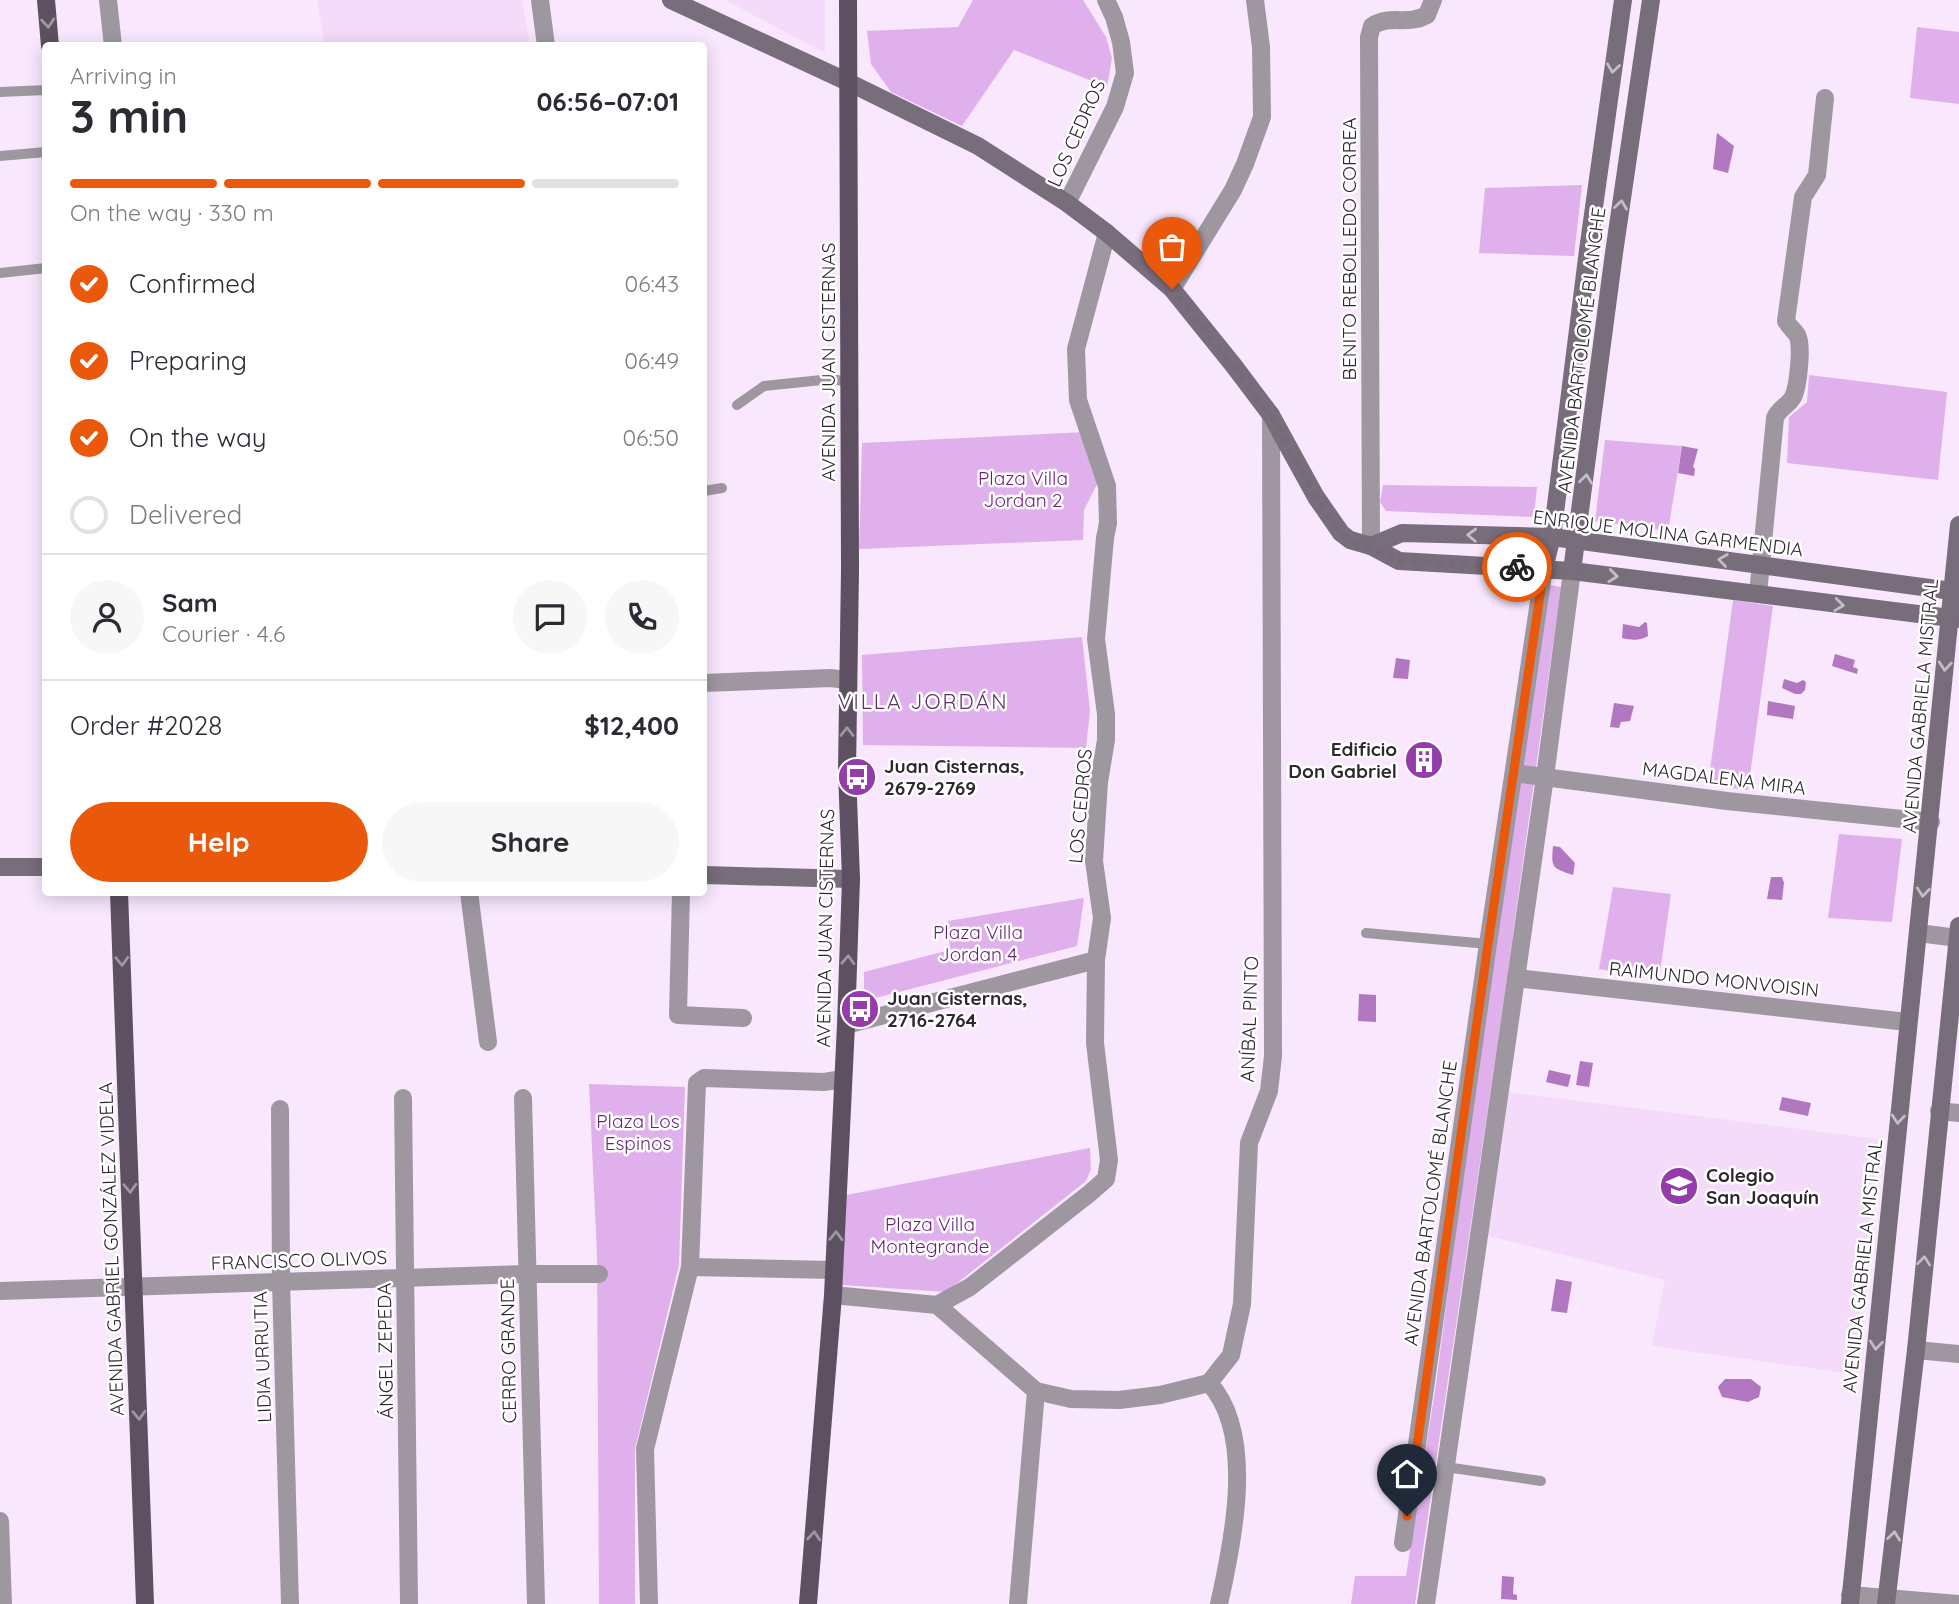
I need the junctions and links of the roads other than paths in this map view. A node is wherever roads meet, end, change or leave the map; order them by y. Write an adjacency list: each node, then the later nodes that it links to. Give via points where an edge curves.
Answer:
1 (46, 0): 11 (main road, one-way to 11)
2 (108, 0): 12 (street)
3 (540, 0): 13 (street)
4 (671, 0): 14 (main road)
5 (848, 0): 14 (main road, AVENIDA JUAN CISTERNAS)
6 (1105, 0): 20 (street, LOS CEDROS, via 1121,42 1125,73 1115,107)
7 (1255, 0): 26 (street, via 1262,117 1233,190)
8 (1433, 0): 35 (street, BENITO REBOLLEDO CORREA, via 1427,15 1417,20 1382,20 1372,26 1369,37)
9 (1623, 0): 22 (main road, AVENIDA BARTOLOMÉ BLANCHE, one-way to 22)
10 (1651, 0): 23 (main road, AVENIDA BARTOLOMÉ BLANCHE, one-way to 10)
11 (50, 42)
12 (113, 42)
13 (545, 42)
14 (848, 82): 20 (main road, via 978,146); 27 (main road, AVENIDA JUAN CISTERNAS)
15 (42, 90): 16 (lane)
16 (0, 92)
17 (1825, 98): 36 (street, via 1817,175 1802,197 1786,321 1798,336 1800,348 1795,393 1774,418)
18 (42, 152): 19 (lane)
19 (0, 156)
20 (1068, 203): 21 (main road)
21 (1107, 233): 26 (main road); 60 (street, LOS CEDROS, via 1076,349 1078,400 1107,486 1097,639 1106,740 1094,861 1102,918)
22 (1588, 250): 23 (main road); 33 (main road, AVENIDA BARTOLOMÉ BLANCHE)
23 (1614, 253): 34 (main road, AVENIDA BARTOLOMÉ BLANCHE, one-way to 23)
24 (42, 268): 25 (lane)
25 (0, 273)
26 (1172, 289): 29 (main road)
27 (849, 382): 28 (lane, via 831,379 764,386); 42 (main road, AVENIDA JUAN CISTERNAS)
28 (737, 405)
29 (1271, 415): 35 (main road, via 1341,533); 84 (street, ANÍBAL PINTO, via 1273,1056 1269,1091 1249,1143 1242,1304 1231,1355)
30 (722, 488): 31 (lane)
31 (707, 490)
32 (1959, 525): 39 (main road, AVENIDA GABRIELA MISTRAL)
33 (1552, 537): 34 (main road, ENRIQUE MOLINA GARMENDIA); 35 (main road, ENRIQUE MOLINA GARMENDIA, one-way to 35, via 1402,533); 37 (main road, AVENIDA BARTOLOMÉ BLANCHE)
34 (1578, 540): 36 (main road, ENRIQUE MOLINA GARMENDIA, one-way to 34); 38 (main road, AVENIDA BARTOLOMÉ BLANCHE)
35 (1371, 546): 37 (main road, via 1399,561)
36 (1760, 565): 39 (main road, ENRIQUE MOLINA GARMENDIA); 40 (street)
37 (1544, 568): 38 (main road); 44 (street, AVENIDA BARTOLOMÉ BLANCHE)
38 (1572, 571): 40 (main road, one-way to 40); 45 (street, AVENIDA BARTOLOMÉ BLANCHE)
39 (1956, 593): 41 (main road, AVENIDA GABRIELA MISTRAL)
40 (1758, 594): 41 (main road, one-way to 41)
41 (1954, 619): 46 (main road, AVENIDA GABRIELA MISTRAL, one-way to 46)
42 (848, 680): 43 (street); 52 (main road, AVENIDA JUAN CISTERNAS, one-way to 42)
43 (707, 683)
44 (1514, 773): 45 (street, MAGDALENA MIRA); 49 (street, AVENIDA BARTOLOMÉ BLANCHE)
45 (1545, 776): 46 (street, MAGDALENA MIRA); 50 (street, AVENIDA BARTOLOMÉ BLANCHE)
46 (1931, 822): 58 (main road, AVENIDA GABRIELA MISTRAL, one-way to 58)
47 (0, 867): 48 (main road)
48 (42, 867)
49 (1500, 870): 50 (street); 59 (street, AVENIDA BARTOLOMÉ BLANCHE)
50 (1531, 872): 61 (street, AVENIDA BARTOLOMÉ BLANCHE)
51 (707, 875): 52 (main road)
52 (851, 879): 64 (main road, AVENIDA JUAN CISTERNAS, one-way to 52)
53 (119, 896): 78 (main road, AVENIDA GABRIEL GONZÁLEZ VIDELA, one-way to 78)
54 (470, 896): 65 (street)
55 (681, 896): 62 (street, via 678,1015)
56 (1958, 932): 58 (street); 70 (main road)
57 (1366, 933): 59 (lane)
58 (1918, 933): 63 (main road, AVENIDA GABRIELA MISTRAL)
59 (1488, 944): 89 (street, AVENIDA BARTOLOMÉ BLANCHE)
60 (1096, 960): 64 (street); 81 (street, LOS CEDROS, via 1095,1043 1109,1160 1106,1179 970,1287)
61 (1516, 978): 63 (street, RAIMUNDO MONVOISIN); 86 (street, AVENIDA BARTOLOMÉ BLANCHE)
62 (743, 1017)
63 (1907, 1022): 90 (main road, AVENIDA GABRIELA MISTRAL, one-way to 90)
64 (846, 1025): 66 (main road, AVENIDA JUAN CISTERNAS)
65 (488, 1042)
66 (843, 1079): 72 (street, via 704,1078 697,1083); 73 (main road, AVENIDA JUAN CISTERNAS, one-way to 66)
67 (403, 1098): 76 (street, ÁNGEL ZEPEDA)
68 (523, 1098): 74 (street, CERRO GRANDE)
69 (280, 1109): 77 (street, LIDIA URRUTIA)
70 (1939, 1111): 71 (street); 82 (main road, one-way to 70)
71 (1959, 1113)
72 (690, 1267): 73 (street); 97 (street, via 645,1449)
73 (834, 1270): 80 (main road, AVENIDA JUAN CISTERNAS)
74 (527, 1274): 75 (street, FRANCISCO OLIVOS); 76 (street, FRANCISCO OLIVOS); 96 (street, CERRO GRANDE)
75 (599, 1274)
76 (405, 1278): 77 (street, FRANCISCO OLIVOS); 95 (street, ÁNGEL ZEPEDA)
77 (281, 1282): 78 (street, FRANCISCO OLIVOS); 94 (street, LIDIA URRUTIA)
78 (134, 1287): 79 (street, FRANCISCO OLIVOS); 93 (main road, AVENIDA GABRIEL GONZÁLEZ VIDELA, one-way to 93)
79 (0, 1291)
80 (833, 1296): 81 (street); 98 (main road, AVENIDA JUAN CISTERNAS, one-way to 80)
81 (937, 1305): 85 (street)
82 (1916, 1350): 83 (street); 91 (main road, one-way to 82)
83 (1959, 1354)
84 (1209, 1382): 85 (street, via 1119,1400 1072,1399); 100 (street, via 1220,1395 1231,1427 1237,1473)
85 (1036, 1391): 99 (street)
86 (1446, 1467): 87 (lane); 101 (street, AVENIDA BARTOLOMÉ BLANCHE)
87 (1541, 1481)
88 (0, 1521): 92 (street)
89 (1403, 1543)
90 (1850, 1600): 91 (street)
91 (1886, 1601): 102 (street)
92 (3, 1604)
93 (145, 1604)
94 (290, 1604)
95 (409, 1604)
96 (536, 1604)
97 (649, 1604)
98 (808, 1604)
99 (1018, 1604)
100 (1219, 1604)
101 (1426, 1604)
102 (1959, 1604)

